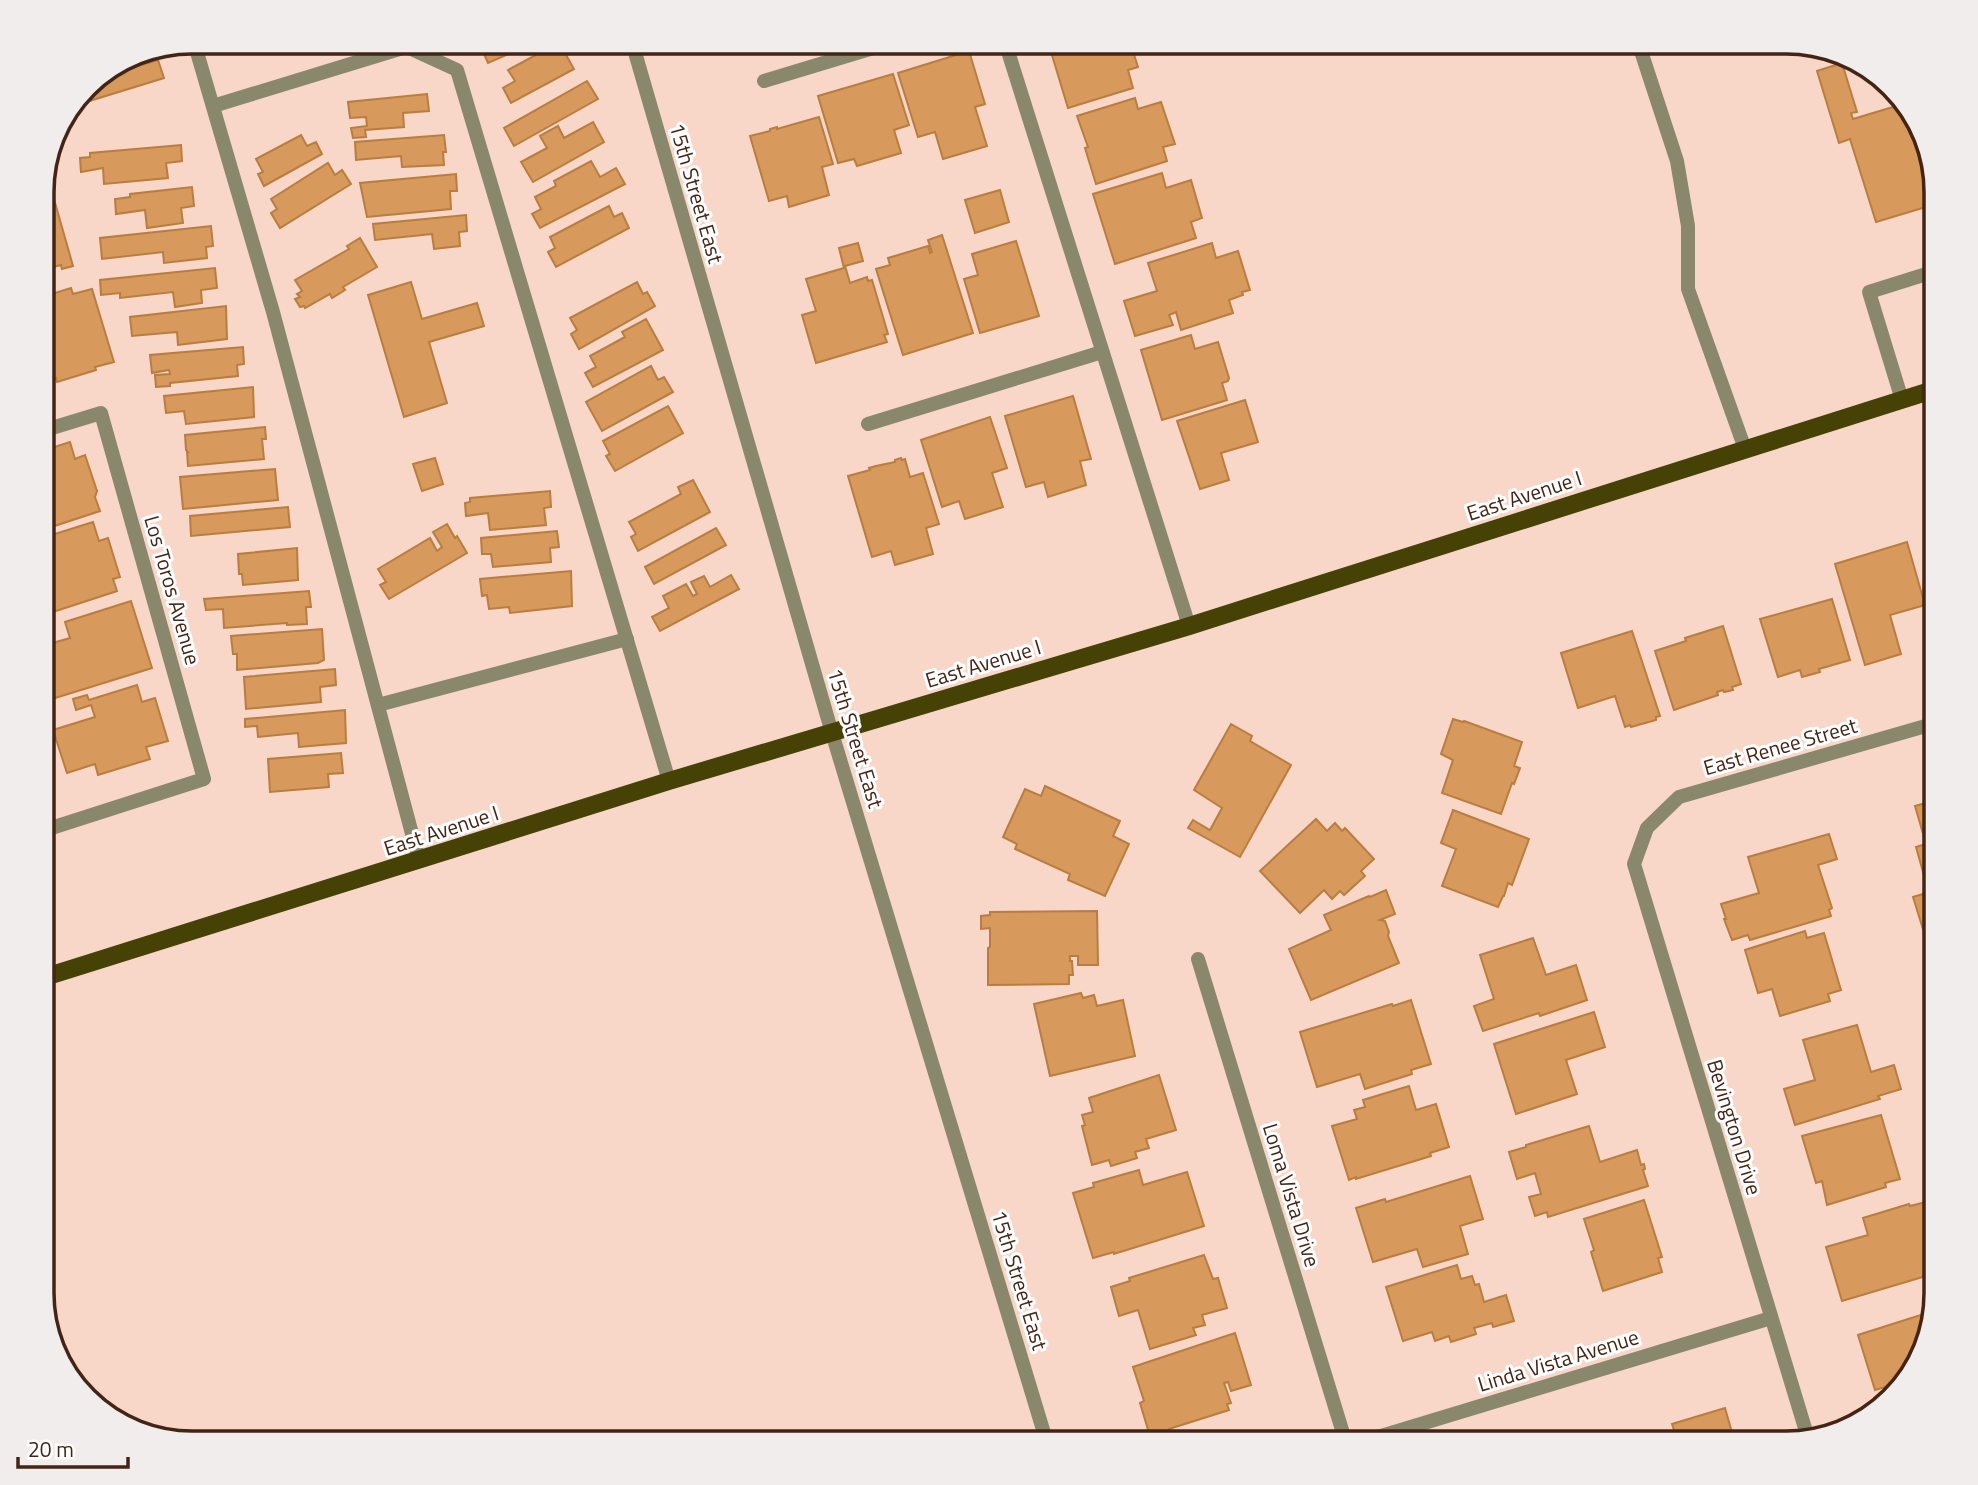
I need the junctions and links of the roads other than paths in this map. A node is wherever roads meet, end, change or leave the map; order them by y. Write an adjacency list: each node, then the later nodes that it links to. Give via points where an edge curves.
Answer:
1 (1009, 54): 11 (street)
2 (1642, 54): 16 (street, via 1677,162 1688,226 1688,289)
3 (198, 55): 9 (street)
4 (368, 55): 9 (street)
5 (425, 55): 18 (street, via 457,69)
6 (636, 55): 21 (street, 15th Street East)
7 (851, 55): 8 (street)
8 (764, 81)
9 (213, 106): 19 (street)
10 (1924, 275): 13 (street, via 1869,292)
11 (1102, 352): 14 (street); 17 (street)
12 (1924, 393): 13 (main road, East Avenue I)
13 (1902, 400): 16 (main road, East Avenue I)
14 (868, 424)
15 (55, 427): 23 (street, Los Toros Avenue, via 101,413 204,779)
16 (1745, 449): 17 (main road, East Avenue I)
17 (1189, 626): 21 (main road, East Avenue I)
18 (627, 639): 19 (street); 22 (street)
19 (378, 705): 25 (street)
20 (1924, 726): 24 (street, East Renee Street, via 1679,797)
21 (832, 733): 22 (main road, East Avenue I); 30 (street, 15th Street East)
22 (669, 781): 25 (main road, East Avenue I)
23 (55, 827)
24 (1647, 828): 28 (street, Bevington Drive, via 1634,864)
25 (419, 860): 27 (main road, East Avenue I)
26 (1198, 959): 31 (street, Loma Vista Drive)
27 (55, 974)
28 (1771, 1318): 29 (street, Bevington Drive); 32 (street, Linda Vista Avenue)
29 (1805, 1429)
30 (1043, 1431)
31 (1342, 1431)
32 (1398, 1431)

